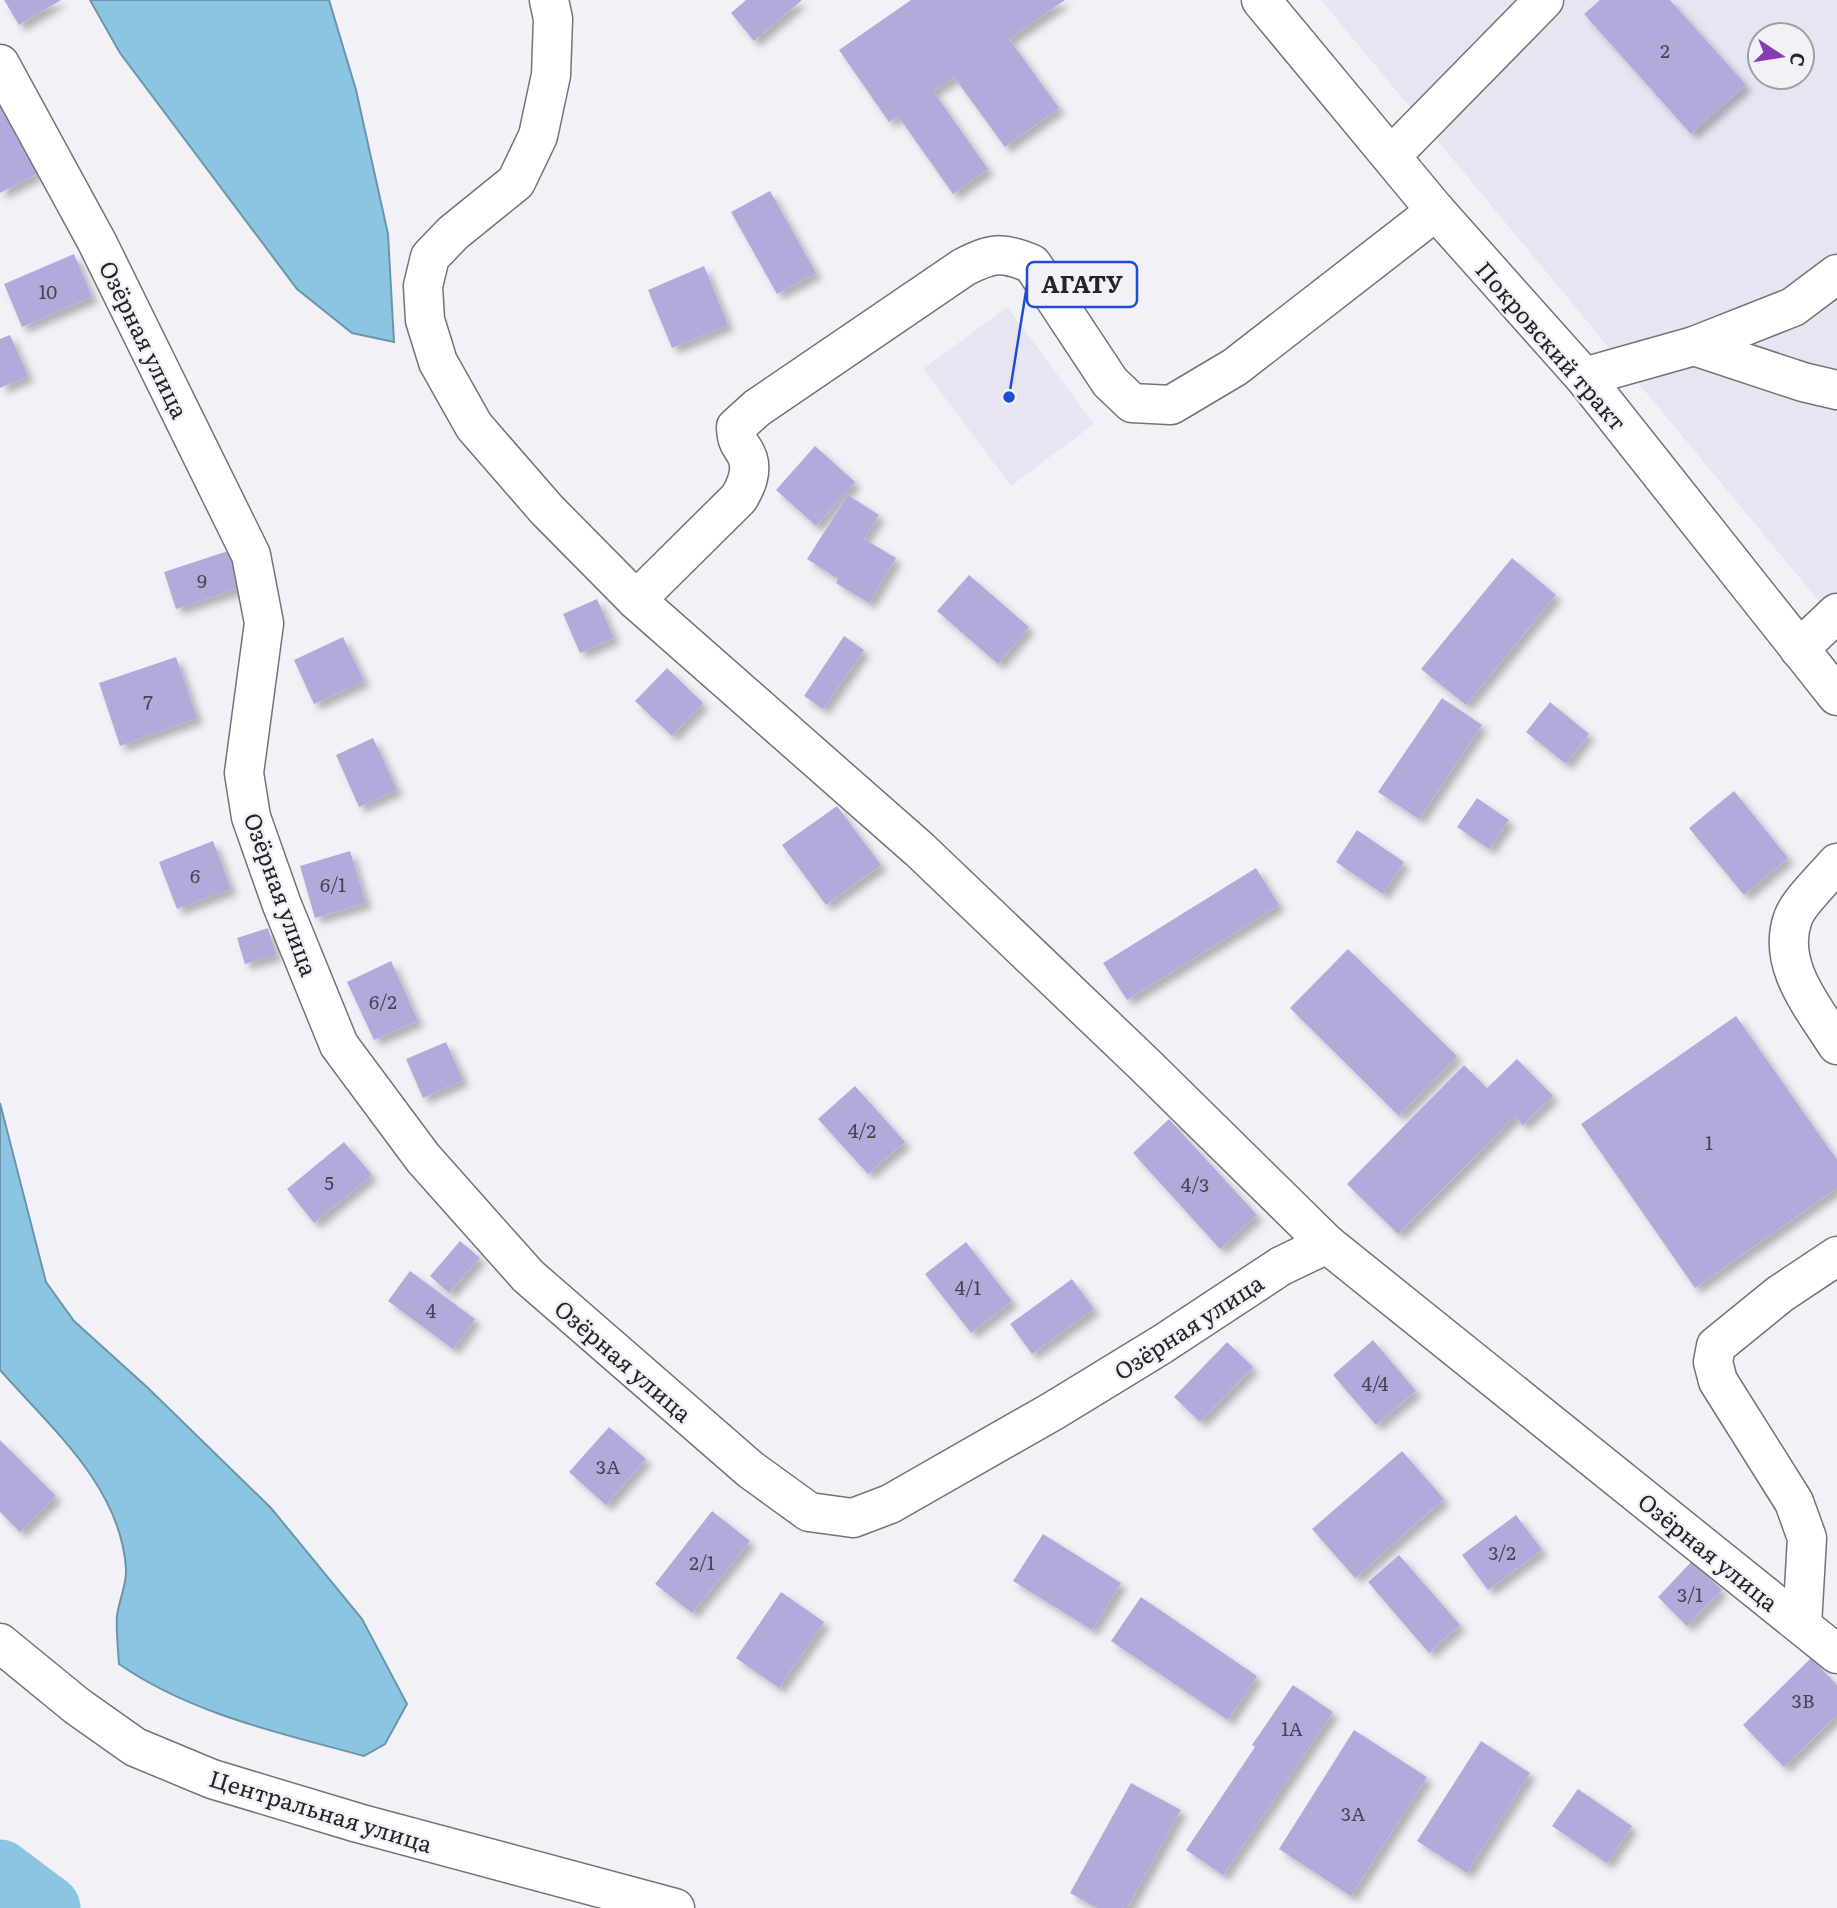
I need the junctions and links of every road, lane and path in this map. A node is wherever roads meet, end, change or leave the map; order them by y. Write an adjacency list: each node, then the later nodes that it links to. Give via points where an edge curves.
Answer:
1 (549, 0): 11 (street, via 551,75 538,136 516,182 430,257 423,286 425,320 438,362 474,426 547,510)
2 (1261, 0): 5 (street, Покровский тракт)
3 (1544, 0): 5 (street)
4 (0, 64): 17 (street, Озёрная улица, via 97,242 251,555 264,623 244,773 251,817 339,1045 423,1158 528,1276 751,1470 809,1512 853,1518 890,1504 1053,1411 1281,1266)
5 (1391, 156): 6 (street, Покровский тракт)
6 (1436, 211): 9 (street, Покровский тракт); 11 (street, via 1235,367 1171,405 1132,403 1110,382 1032,264 1012,255 989,255 964,267 736,427 737,442 748,459 749,480 740,498)
7 (1837, 275): 8 (street, via 1793,307)
8 (1694, 345): 9 (street); 10 (street)
9 (1584, 377): 13 (street, Покровский тракт)
10 (1837, 390)
11 (636, 600): 17 (street, via 920,850)
12 (1837, 613): 13 (street)
13 (1800, 649): 14 (street, Покровский тракт)
14 (1837, 695)
15 (1837, 863): 16 (street, via 1793,916 1788,946 1795,977)
16 (1837, 1045)
17 (1328, 1244): 19 (street, Озёрная улица)
18 (1837, 1256): 19 (street, via 1780,1294 1716,1346 1713,1362 1718,1381 1794,1502 1807,1538)
19 (1802, 1625): 21 (street, Озёрная улица)
20 (0, 1643): 22 (street, Центральная улица, via 135,1747 212,1779 358,1824)
21 (1837, 1654)
22 (675, 1908)

